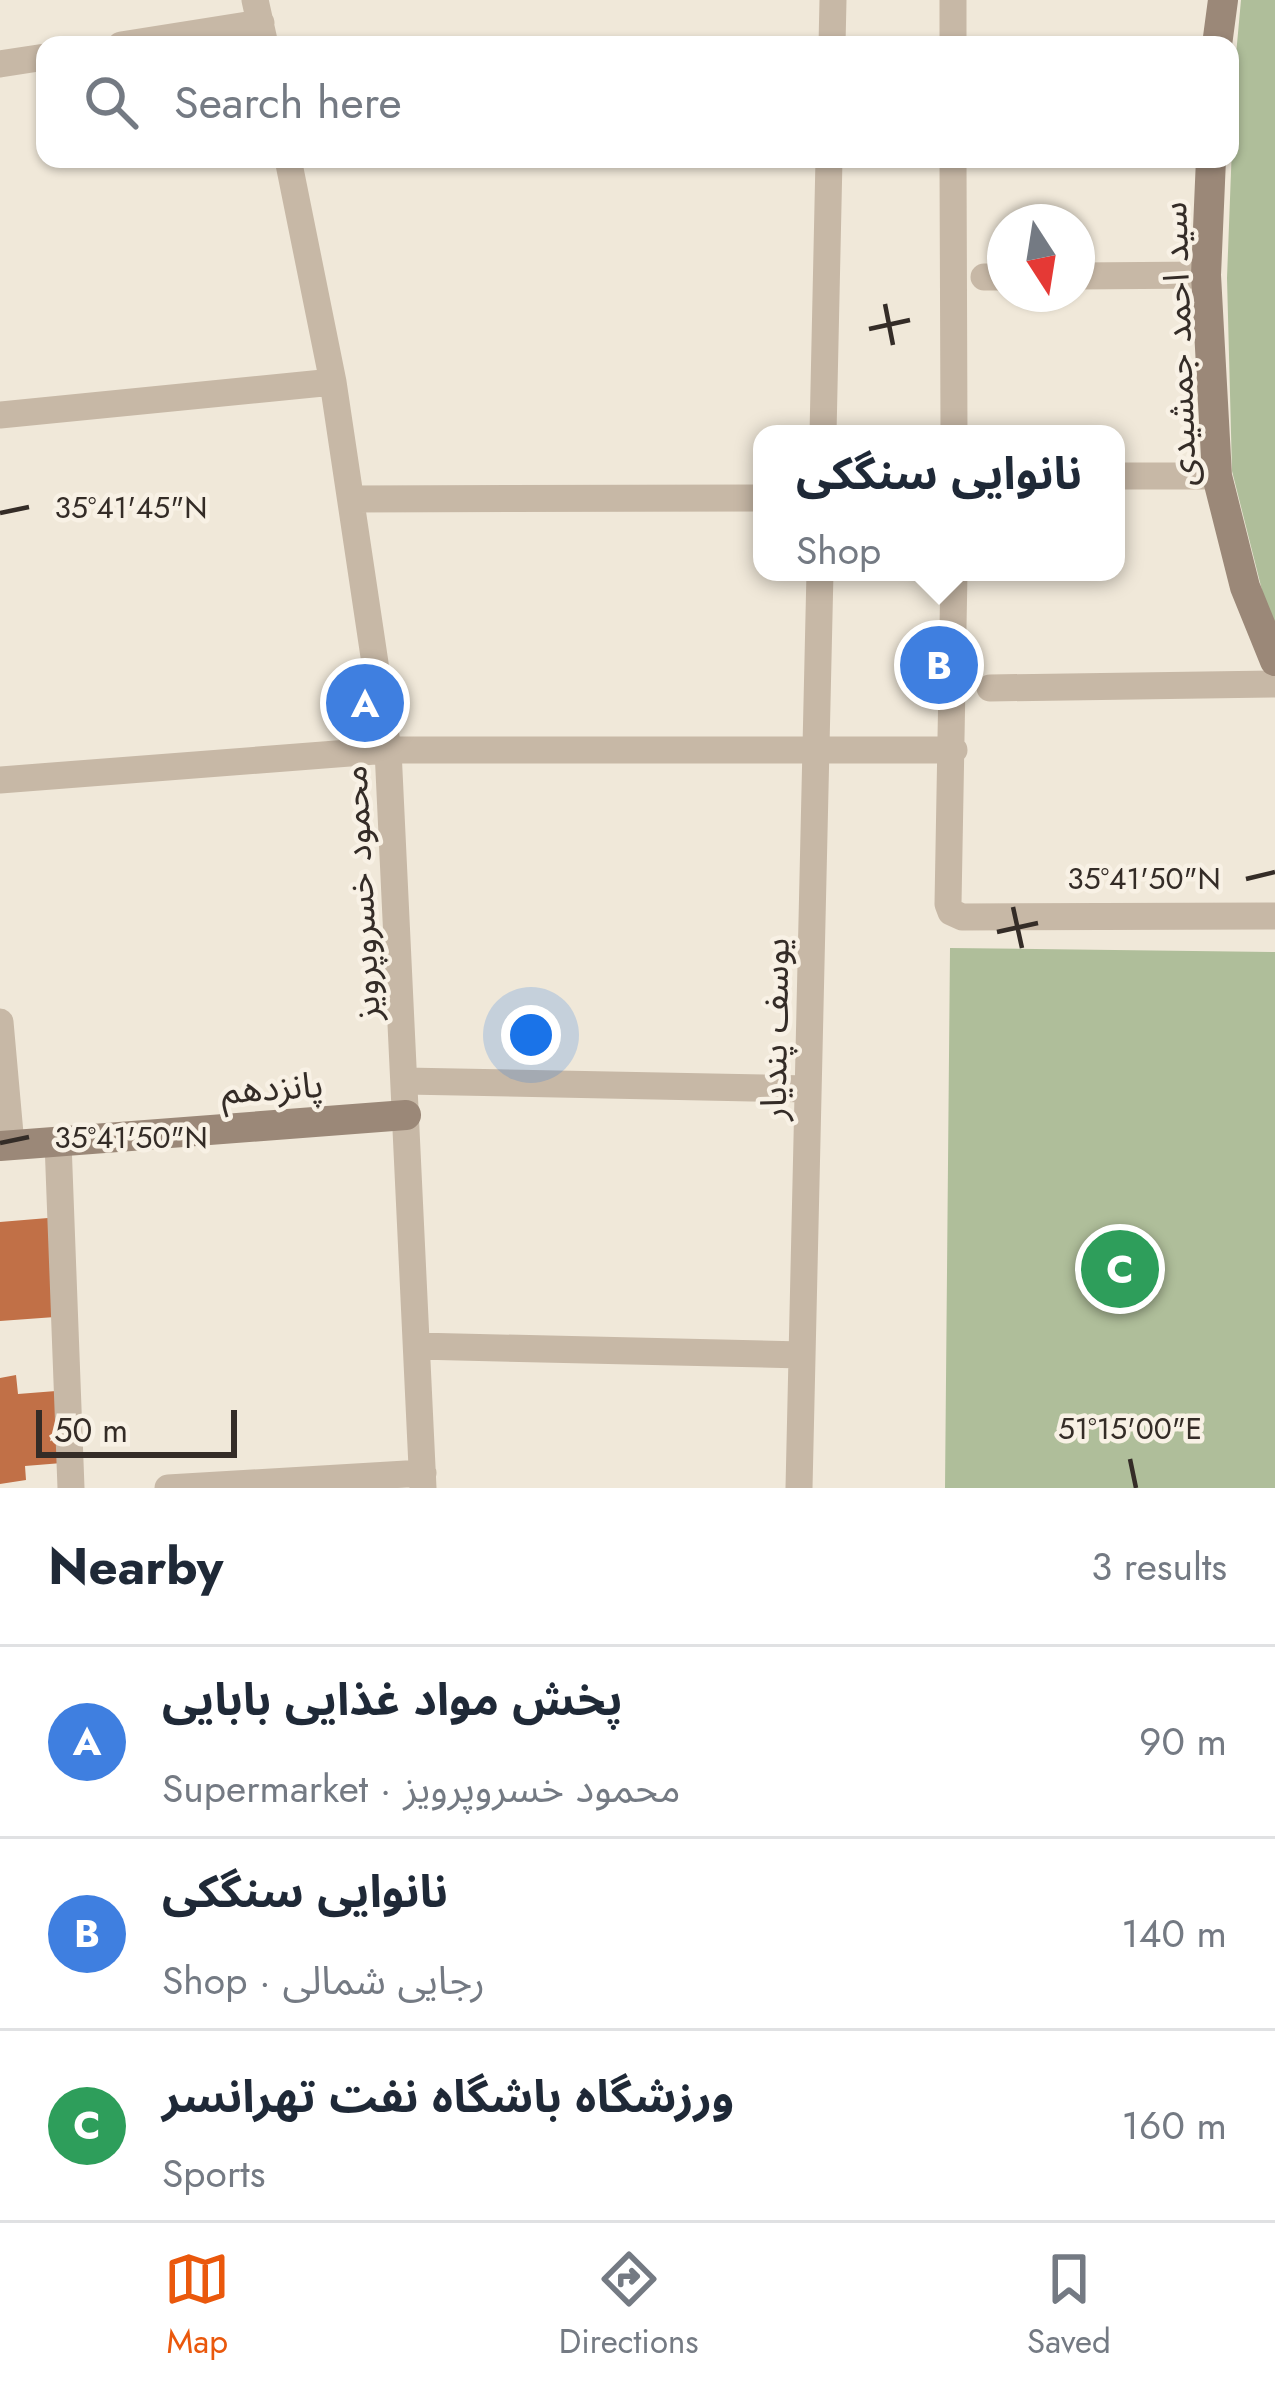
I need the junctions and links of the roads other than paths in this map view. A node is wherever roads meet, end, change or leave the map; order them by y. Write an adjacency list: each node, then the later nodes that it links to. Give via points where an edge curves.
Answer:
1 (833, 0): 6 (street)
2 (953, 0): 7 (street)
3 (1223, 0): 8 (street)
4 (260, 23): 5 (street)
5 (178, 36)
6 (832, 36)
7 (953, 36)
8 (1218, 36)
9 (36, 58): 10 (street)
10 (0, 64)
11 (290, 168): 17 (street, محمود خسروپرویز)
12 (829, 168): 19 (street)
13 (953, 168): 20 (street)
14 (1210, 168): 15 (street, سید احمد جمشیدی)
15 (1206, 275): 16 (street); 22 (street, سید احمد جمشیدی)
16 (1095, 276)
17 (333, 382): 18 (street); 24 (street, محمود خسروپرویز)
18 (0, 415)
19 (823, 425)
20 (954, 425)
21 (1125, 476): 22 (street)
22 (1217, 476): 27 (street, سید احمد جمشیدی, via 1245,587)
23 (753, 497): 24 (street)
24 (351, 499): 31 (street, محمود خسروپرویز)
25 (820, 581): 30 (street, یوسف پندیار)
26 (954, 581): 32 (street)
27 (1275, 661)
28 (1275, 684): 29 (street)
29 (990, 688)
30 (816, 748): 31 (street); 32 (street); 37 (street, یوسف پندیار)
31 (388, 750): 33 (street); 36 (street, محمود خسروپرویز)
32 (954, 750): 34 (street, via 951,912)
33 (0, 780)
34 (1275, 916)
35 (0, 1022): 40 (street)
36 (405, 1081): 37 (street); 38 (street, محمود خسروپرویز)
37 (808, 1089): 42 (street, یوسف پندیار)
38 (406, 1115): 39 (street, پانزدهم); 41 (street, محمود خسروپرویز)
39 (58, 1142): 40 (street, پانزدهم); 44 (street)
40 (6, 1145)
41 (417, 1346): 42 (street); 43 (street, محمود خسروپرویز)
42 (802, 1355): 46 (street, یوسف پندیار)
43 (423, 1480): 45 (street)
44 (71, 1488)
45 (168, 1488)
46 (799, 1488)

